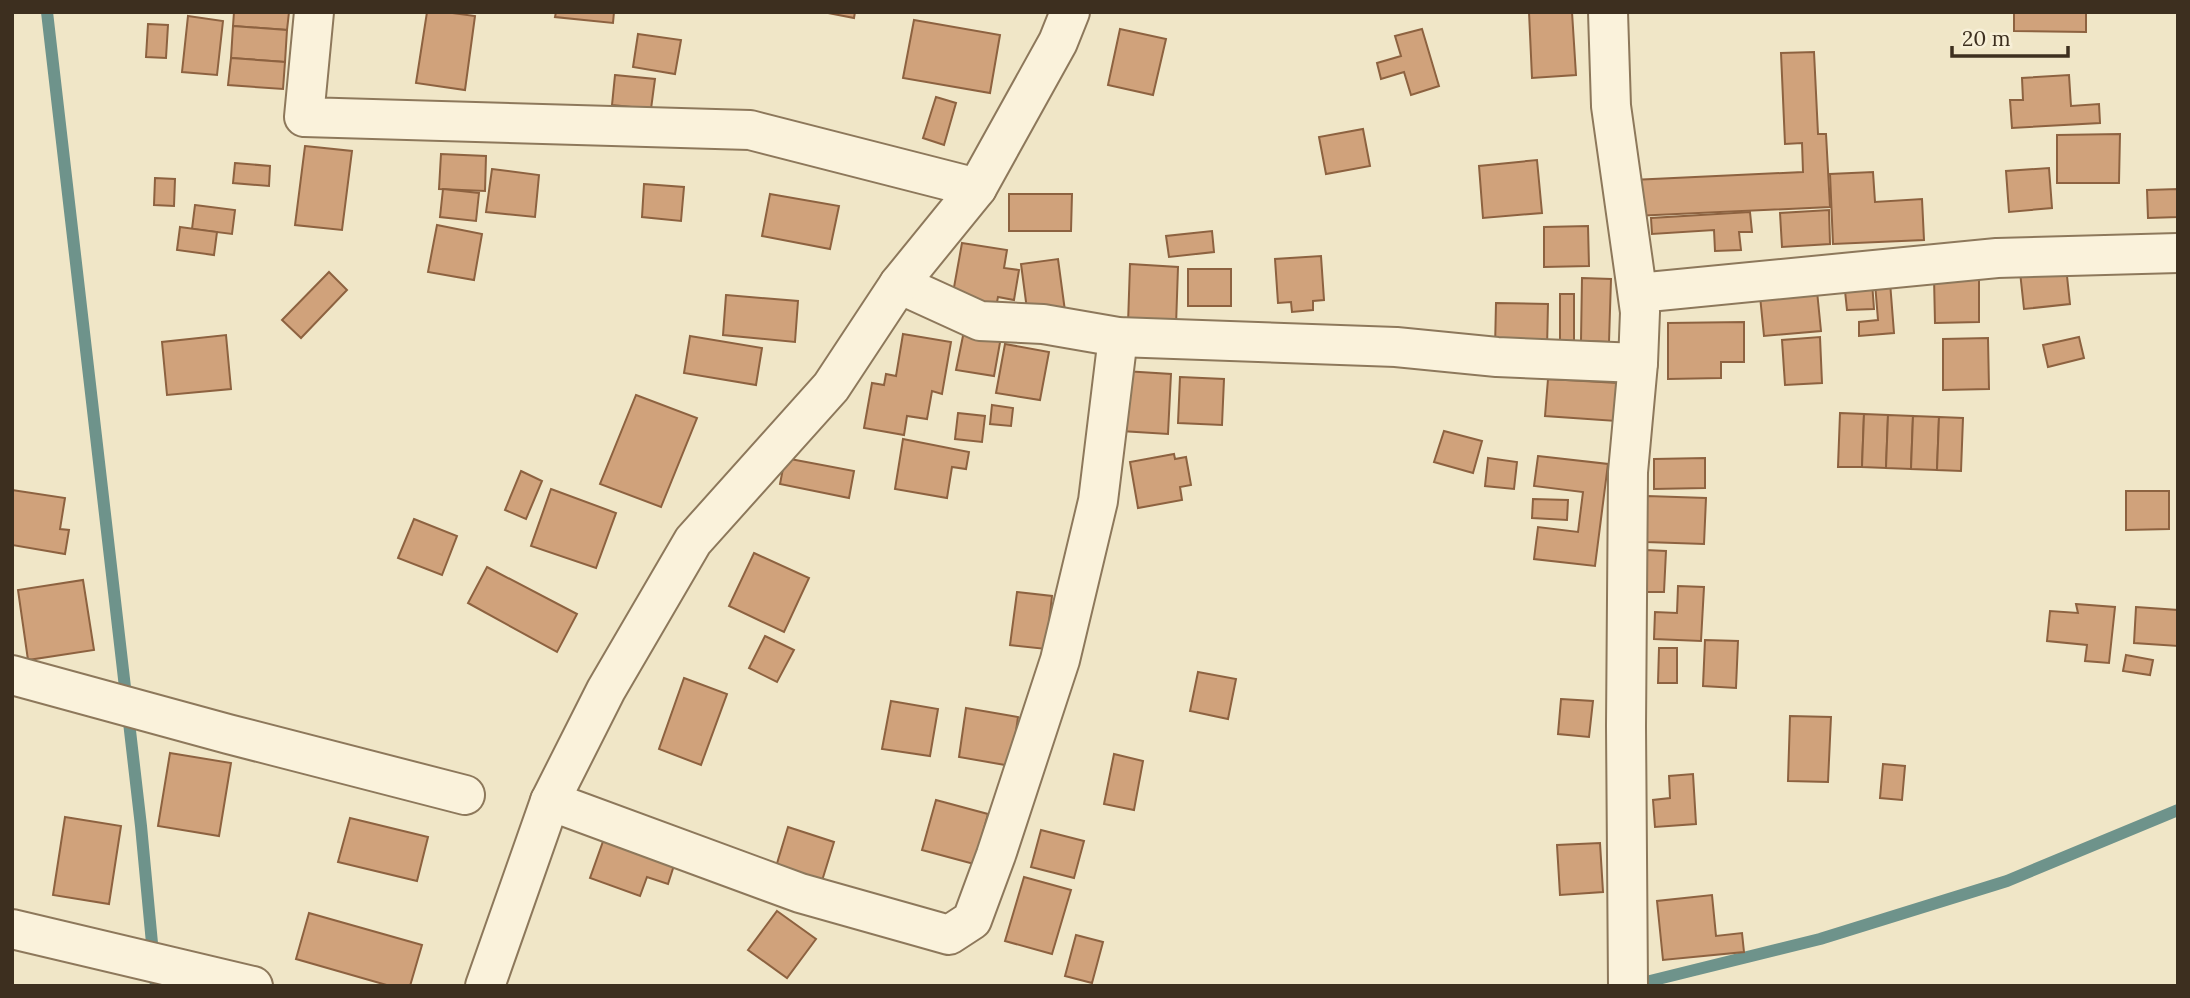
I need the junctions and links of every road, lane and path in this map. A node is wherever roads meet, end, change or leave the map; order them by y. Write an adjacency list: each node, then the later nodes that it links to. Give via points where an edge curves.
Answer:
1 (314, 12): 4 (street, via 304,117 750,130)
2 (1070, 12): 4 (street)
3 (1608, 12): 7 (street, via 1611,106)
4 (977, 188): 6 (street)
5 (2178, 253): 7 (street, via 1997,258)
6 (899, 284): 8 (street, via 980,321 1043,324); 12 (street, via 831,387 693,541 606,690)
7 (1638, 293): 9 (street)
8 (1118, 337): 9 (street, via 1396,347); 12 (street, via 1098,501 1059,660 972,920 948,935 800,893)
9 (1638, 363): 16 (street, via 1628,472)
10 (12, 675): 11 (street)
11 (465, 794)
12 (550, 802): 15 (street)
13 (12, 929): 14 (street)
14 (253, 986)
15 (485, 986)
16 (1628, 986)

